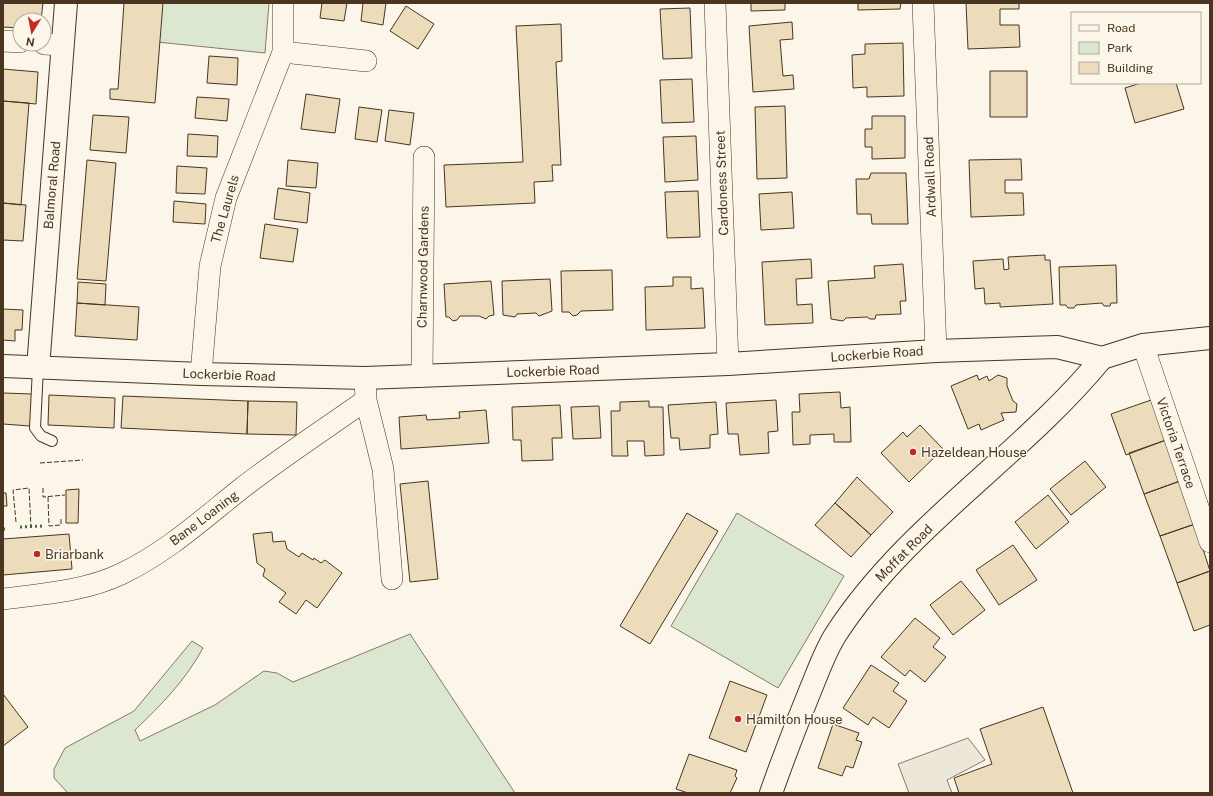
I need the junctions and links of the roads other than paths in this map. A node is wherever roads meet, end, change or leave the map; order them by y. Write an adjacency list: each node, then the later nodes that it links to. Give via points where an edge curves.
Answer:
1 (66, 3): 5 (main road, Balmoral Road)
2 (282, 3): 6 (street, The Laurels)
3 (715, 3): 13 (street, Cardoness Street)
4 (923, 3): 11 (street, Ardwall Road)
5 (54, 44): 15 (main road, Balmoral Road)
6 (283, 52): 7 (street); 16 (street, The Laurels, via 226,198 210,266)
7 (366, 61)
8 (424, 157): 17 (street, Charnwood Gardens)
9 (1210, 338): 10 (main road)
10 (1143, 345): 12 (main road); 21 (street, Victoria Terrace)
11 (936, 351): 12 (main road, Lockerbie Road, via 1058,347); 13 (main road, Lockerbie Road)
12 (1102, 358): 24 (main road, Moffat Road, via 1032,433 911,543 864,594 835,635 820,665)
13 (728, 364): 17 (main road, Lockerbie Road)
14 (3, 366): 15 (main road, Lockerbie Road)
15 (38, 368): 16 (main road, Lockerbie Road); 20 (lane, via 35,428 41,436)
16 (201, 374): 18 (main road, Lockerbie Road)
17 (422, 376): 18 (main road, Lockerbie Road)
18 (365, 378): 19 (street)
19 (366, 400): 22 (street, via 383,469); 23 (street, Bane Loaning, via 245,486 160,551 121,574 93,584)
20 (52, 441)
21 (1210, 542)
22 (392, 579)
23 (3, 599)
24 (771, 793)

